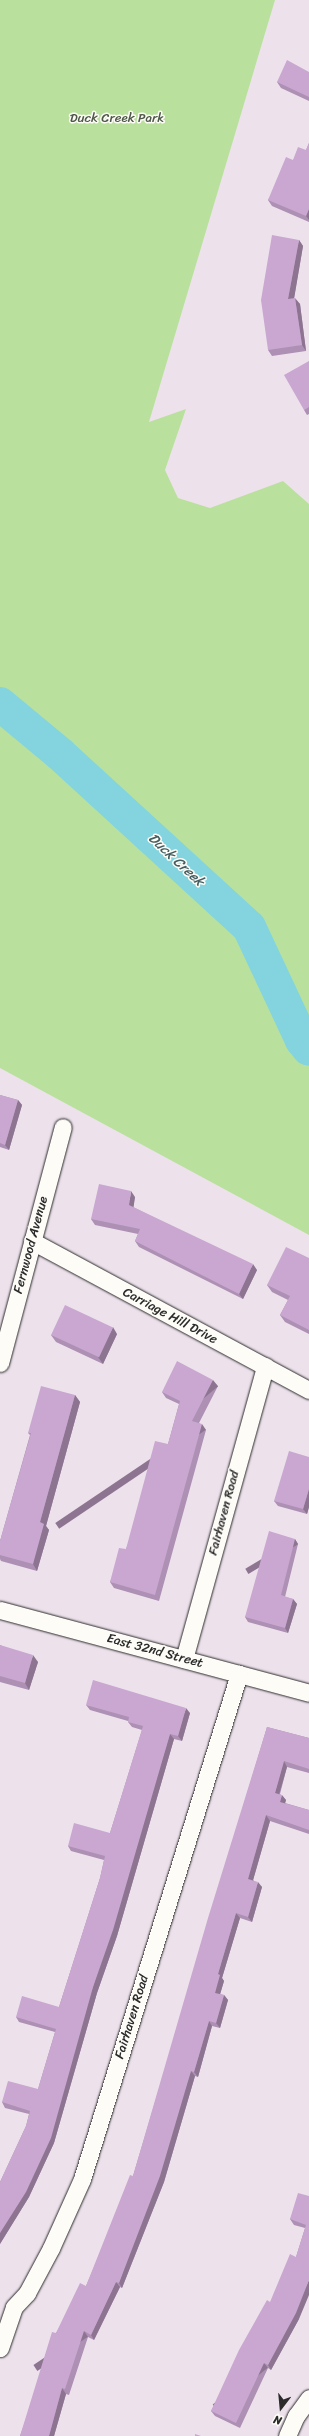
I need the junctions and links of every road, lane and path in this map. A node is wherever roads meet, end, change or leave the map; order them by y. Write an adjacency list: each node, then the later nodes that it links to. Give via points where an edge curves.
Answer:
1 (63, 1127): 2 (street, Fernwood Avenue)
2 (32, 1241): 3 (street, Fernwood Avenue); 4 (street, Carriage Hill Drive)
3 (0, 1363)
4 (265, 1366): 5 (street, Carriage Hill Drive); 7 (street, Fairhaven Road)
5 (309, 1390)
6 (0, 1610): 7 (street, East 32nd Street)
7 (184, 1659): 8 (street, East 32nd Street)
8 (239, 1674): 9 (street, East 32nd Street); 10 (street, Fairhaven Road, via 82,2179 52,2248 27,2293 14,2307)
9 (309, 1693)
10 (0, 2348)
11 (309, 2398): 12 (street)
12 (286, 2436)

